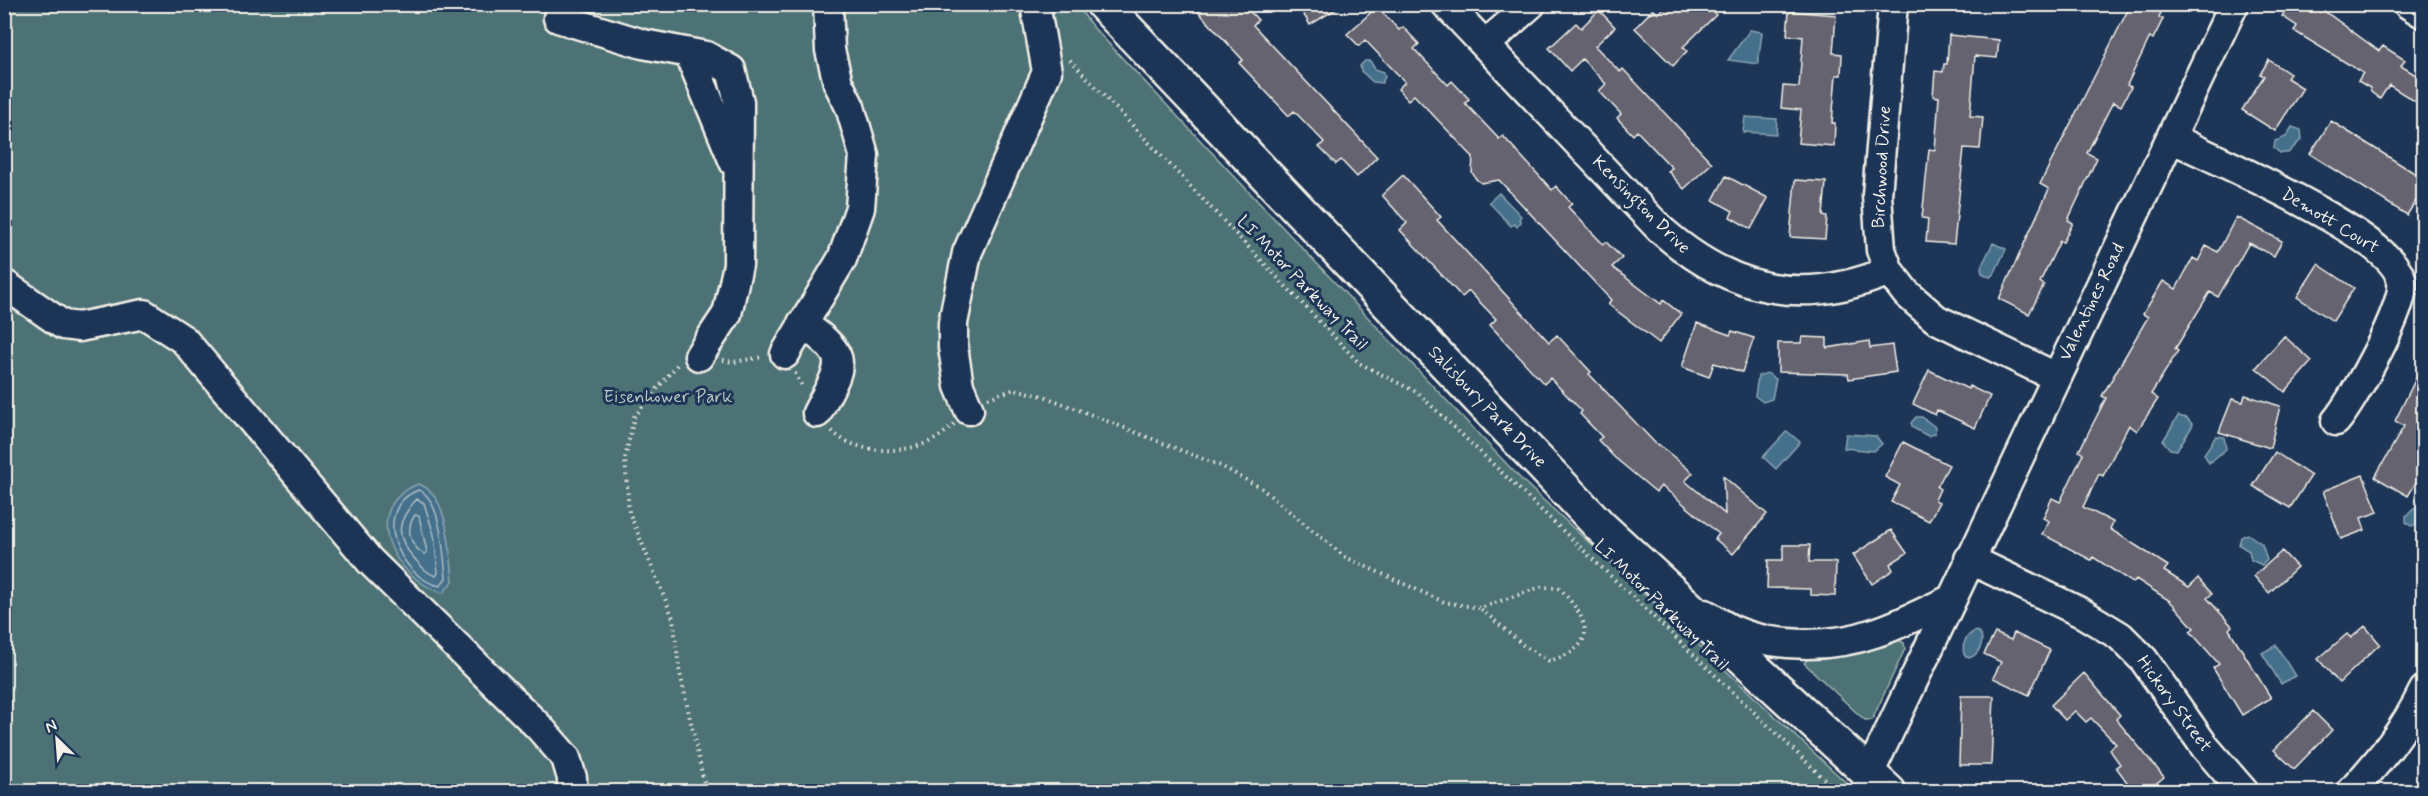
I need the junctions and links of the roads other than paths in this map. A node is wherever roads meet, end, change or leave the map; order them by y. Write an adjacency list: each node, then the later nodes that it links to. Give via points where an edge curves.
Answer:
1 (828, 4): 15 (street, via 830,50 864,155 860,208 842,259)
2 (1035, 4): 19 (street, via 1047,72 967,253 953,323 959,386)
3 (1103, 4): 23 (main road, Salisbury Park Drive, via 1600,527)
4 (1446, 4): 11 (street, Kensington Drive)
5 (1531, 4): 11 (street)
6 (1893, 4): 13 (street, Birchwood Drive, via 1877,205 1881,250)
7 (2234, 4): 12 (street, Valentines Road)
8 (2408, 4): 9 (street)
9 (2424, 14)
10 (558, 18): 17 (street, via 643,44 706,56 731,70 739,102 738,266 727,314)
11 (1485, 45): 13 (street, Kensington Drive, via 1660,228 1715,270 1751,284 1798,292 1847,286)
12 (2171, 138): 18 (street, Valentines Road); 21 (street, Demott Court, via 2317,209 2379,249 2398,271 2402,289 2398,306 2354,396)
13 (1889, 271): 18 (street, Birchwood Drive, via 1905,293 1936,319)
14 (4, 284): 27 (street, via 63,325 103,324 144,314 184,340 370,561 566,758)
15 (802, 323): 16 (street); 20 (street, via 828,341 839,356 840,368)
16 (785, 354)
17 (699, 356)
18 (2056, 377): 22 (street, Valentines Road)
19 (969, 410)
20 (817, 413)
21 (2336, 421)
22 (1969, 559): 24 (street, Valentines Road); 28 (street, Hickory Street, via 2082,613 2120,636 2144,660 2205,747)
23 (1679, 599): 24 (street, via 1733,630 1770,641 1823,643 1875,633); 26 (main road, Salisbury Park Drive)
24 (1950, 600): 26 (street, Valentines Road)
25 (2424, 690): 29 (street, via 2398,738)
26 (1880, 782)
27 (573, 792)
28 (2244, 792)
29 (2351, 792)

